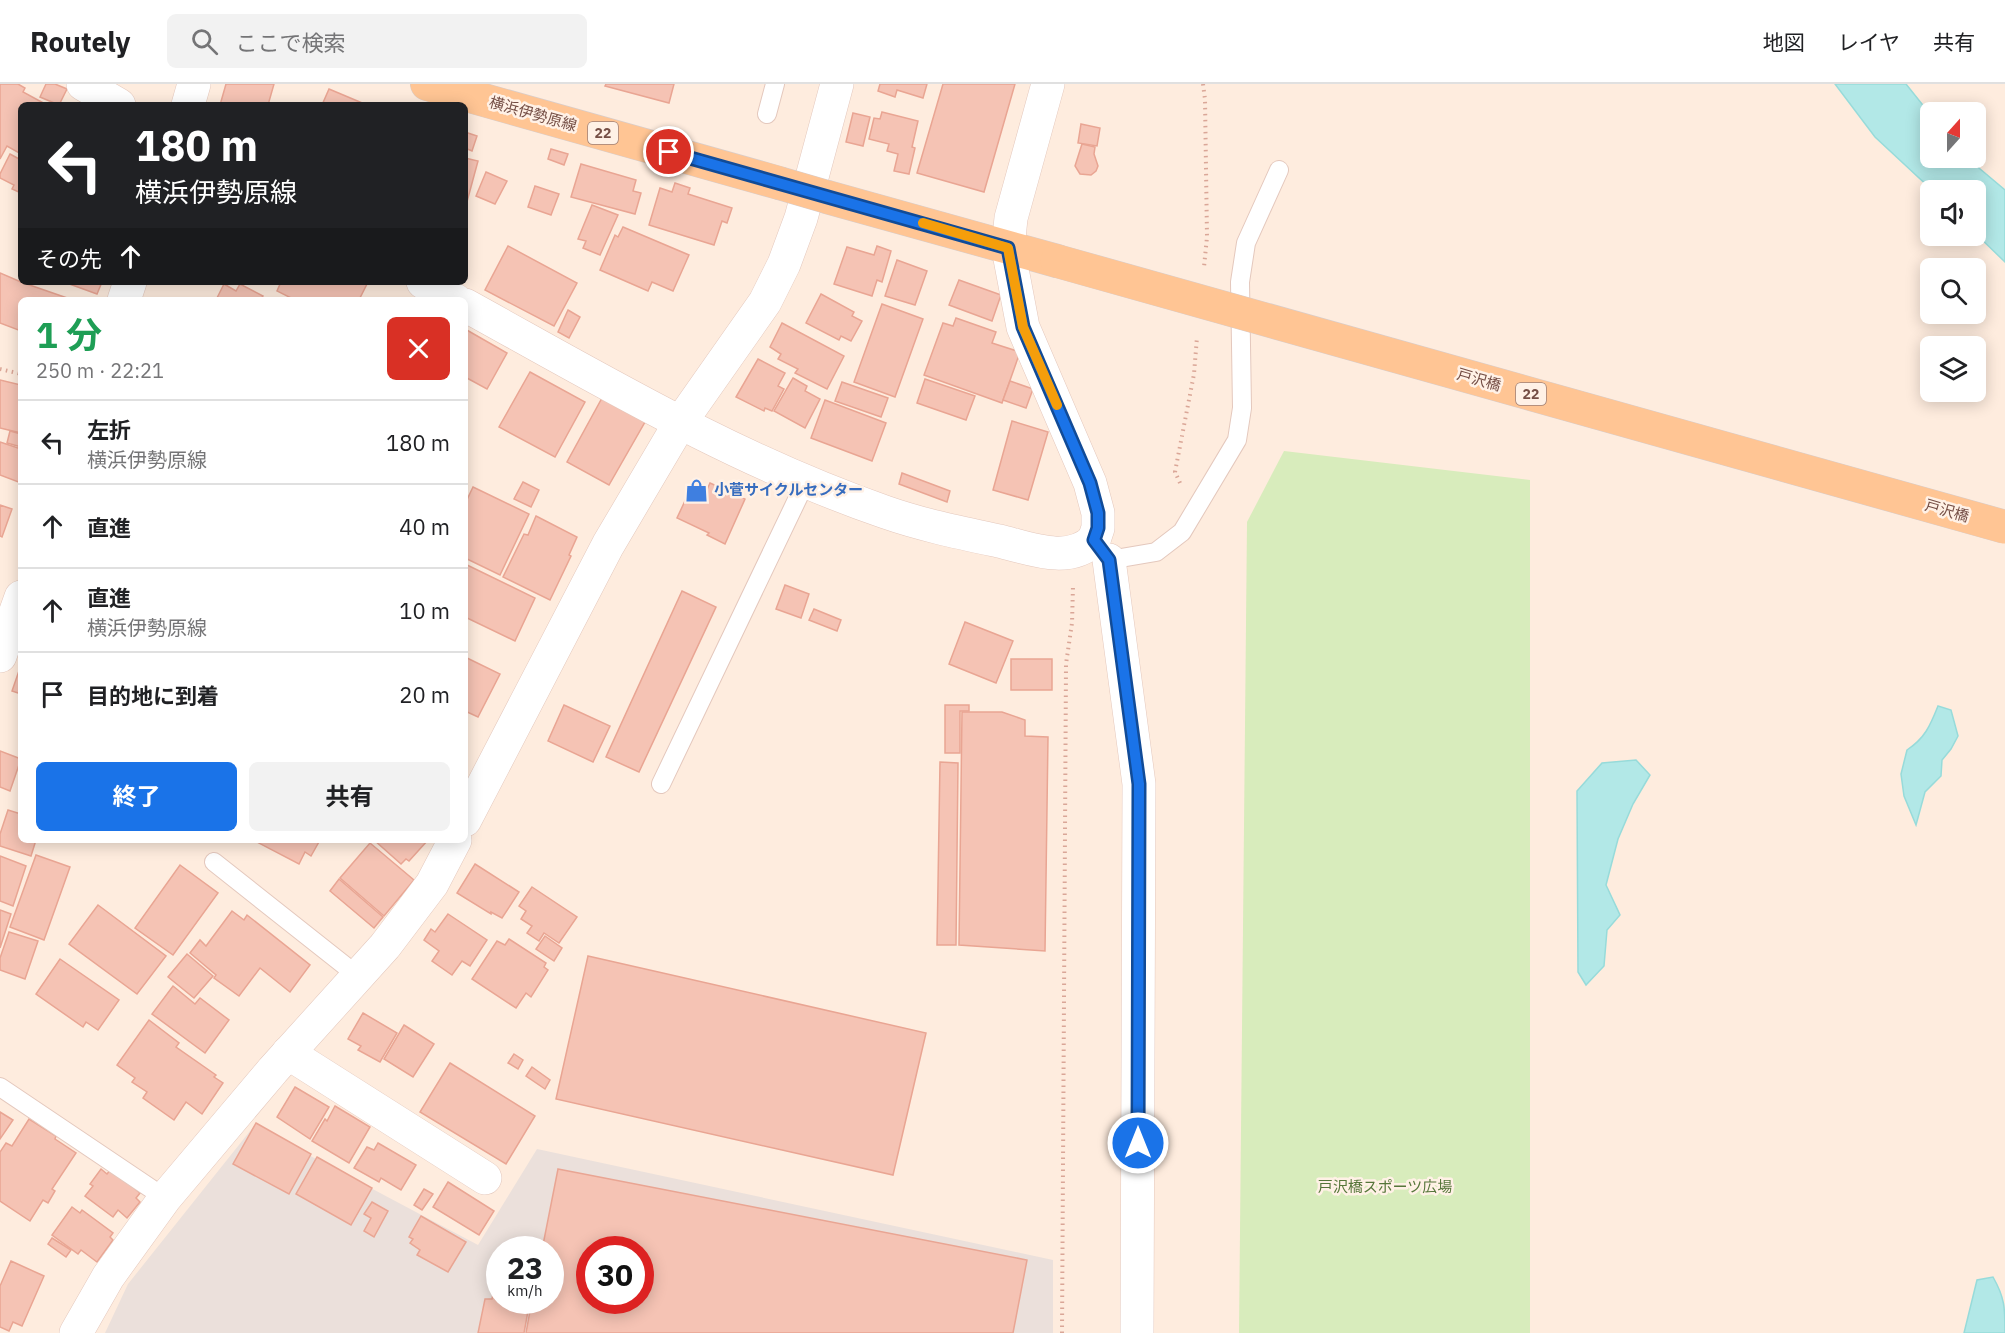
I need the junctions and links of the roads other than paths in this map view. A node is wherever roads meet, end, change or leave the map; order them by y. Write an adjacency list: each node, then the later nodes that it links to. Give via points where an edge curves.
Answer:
1 (83, 84): 7 (street)
2 (194, 84): 8 (street)
3 (427, 84): 11 (main road, 横浜伊勢原線 / 22, bridge)
4 (775, 84): 9 (lane)
5 (837, 84): 15 (street, via 801,218 784,264 765,302)
6 (1048, 84): 11 (street, via 1011,218)
7 (114, 102)
8 (189, 102)
9 (767, 114)
10 (1279, 170): 18 (lane, via 1246,243 1240,282 1242,408 1237,440 1182,532 1156,552)
11 (1008, 248): 17 (main road, 戸沢橋 / 22, bridge); 18 (street, via 1023,327 1090,483 1098,513)
12 (428, 285): 13 (street)
13 (450, 297)
14 (468, 307): 15 (street)
15 (680, 423): 16 (street); 22 (street, via 608,545)
16 (806, 481): 18 (street, via 885,512 954,532 1056,554); 21 (lane)
17 (2005, 527)
18 (1092, 551): 31 (street, via 1139,784)
19 (18, 605): 20 (street)
20 (0, 656)
21 (661, 784)
22 (468, 814)
23 (453, 843): 25 (street, via 432,884 386,946)
24 (214, 862): 25 (lane)
25 (358, 976): 26 (street)
26 (288, 1053): 28 (street, via 437,1159); 29 (street)
27 (0, 1087): 29 (lane)
28 (485, 1178)
29 (165, 1198): 30 (street, via 108,1277)
30 (76, 1333)
31 (1137, 1333)

